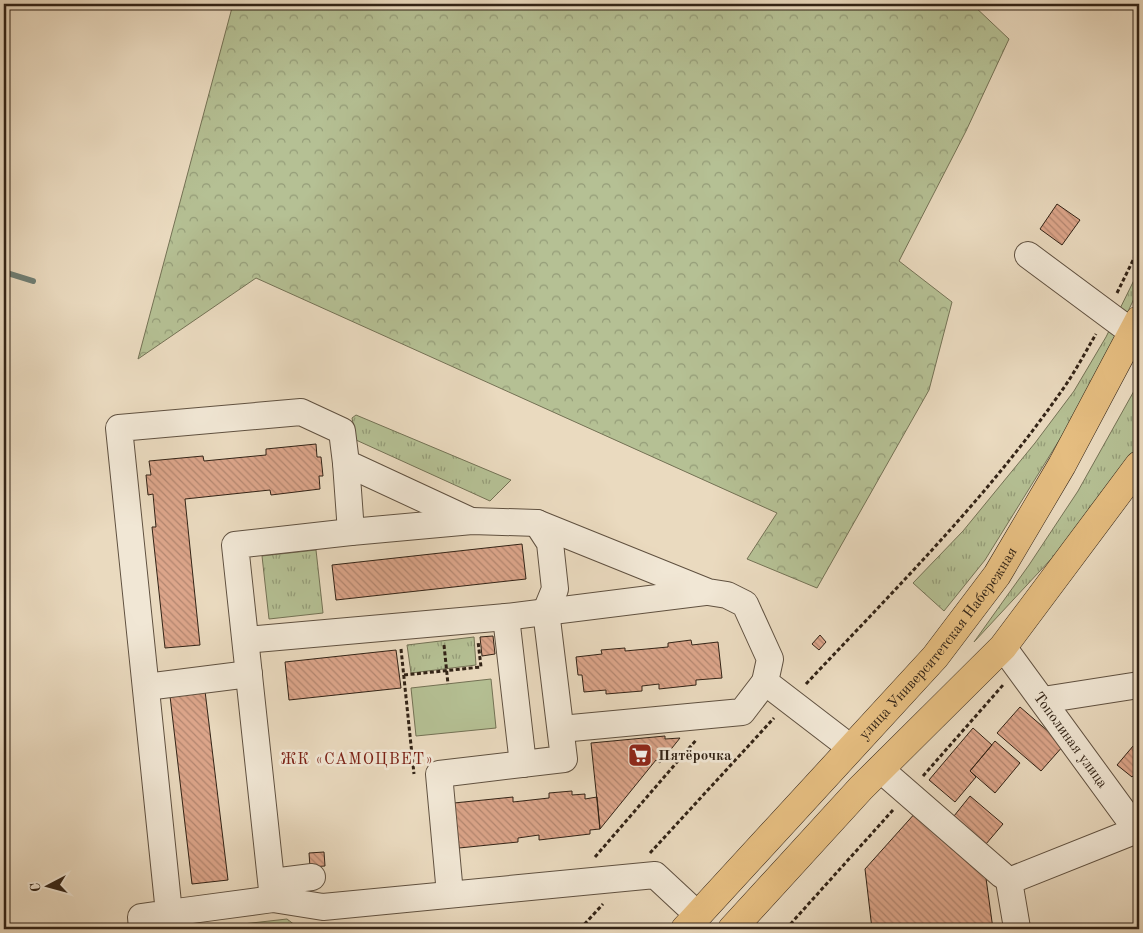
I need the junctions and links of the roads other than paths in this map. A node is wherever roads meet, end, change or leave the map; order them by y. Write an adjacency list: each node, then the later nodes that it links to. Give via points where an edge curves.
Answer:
1 (1028, 255): 2 (street, via 1107,314)
2 (1136, 326): 19 (main road, улица Университетская Набережная, via 1062,465 997,576 935,657)
3 (346, 464): 5 (street); 7 (street); 16 (street, via 342,430 301,412 119,428)
4 (1139, 465): 12 (main road)
5 (472, 521): 6 (street); 7 (street)
6 (537, 523): 8 (street); 9 (street, via 550,542 555,589)
7 (351, 532): 11 (street, via 235,545)
8 (708, 592): 9 (street); 14 (street, via 727,595 744,604 770,659)
9 (546, 611): 10 (street); 18 (street)
10 (506, 617): 11 (street); 20 (street)
11 (246, 640): 13 (street)
12 (1003, 647): 17 (street, Тополиная улица); 21 (main road)
13 (249, 674): 16 (street); 25 (street)
14 (765, 682): 18 (street, via 742,712); 19 (street)
15 (1139, 685): 17 (street)
16 (146, 688): 27 (street)
17 (1043, 700): 22 (street, Тополиная улица)
18 (561, 729): 20 (street, via 564,760)
19 (851, 748): 29 (main road, улица Университетская Набережная)
20 (523, 764): 26 (street, via 439,774)
21 (880, 769): 23 (street); 32 (main road)
22 (1138, 831): 30 (street, via 1010,881)
23 (1002, 875)
24 (312, 877): 25 (street)
25 (272, 890): 26 (street, via 323,907); 28 (street)
26 (450, 894): 29 (street, via 655,875)
27 (169, 913): 28 (street); 31 (street, via 141,917)
28 (198, 919)
29 (692, 922)
30 (1017, 928)
31 (142, 929)
32 (733, 929)

